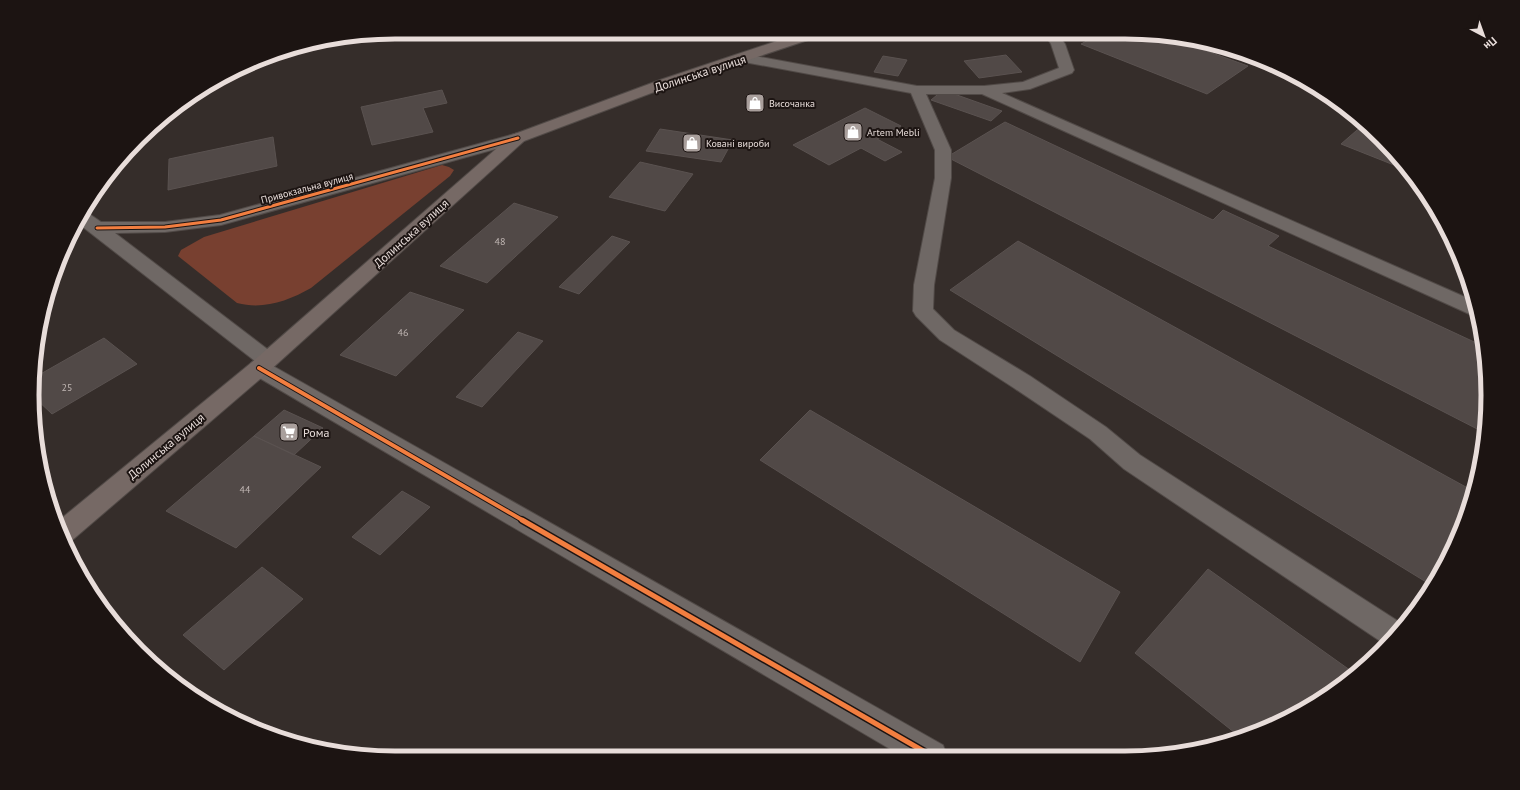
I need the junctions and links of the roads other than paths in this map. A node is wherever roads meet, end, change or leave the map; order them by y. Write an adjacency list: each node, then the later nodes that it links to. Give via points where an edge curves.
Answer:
1 (798, 39): 3 (main road, Долинська вулиця)
2 (1054, 39): 5 (street, via 1068,70 1025,86)
3 (744, 58): 4 (street); 6 (main road, Долинська вулиця, via 665,83)
4 (917, 90): 5 (street); 11 (street, via 943,150 943,178 924,285 923,311 947,335 1022,382 1098,433 1132,462)
5 (984, 90): 8 (street)
6 (518, 138): 7 (street, Привокзальна вулиця, via 221,220 165,228); 9 (main road, Долинська вулиця)
7 (90, 223): 9 (street, Привокзальна вулиця)
8 (1470, 307)
9 (264, 364): 10 (main road, Долинська вулиця); 12 (street, Привокзальна вулиця)
10 (66, 530)
11 (1391, 632)
12 (923, 751)

